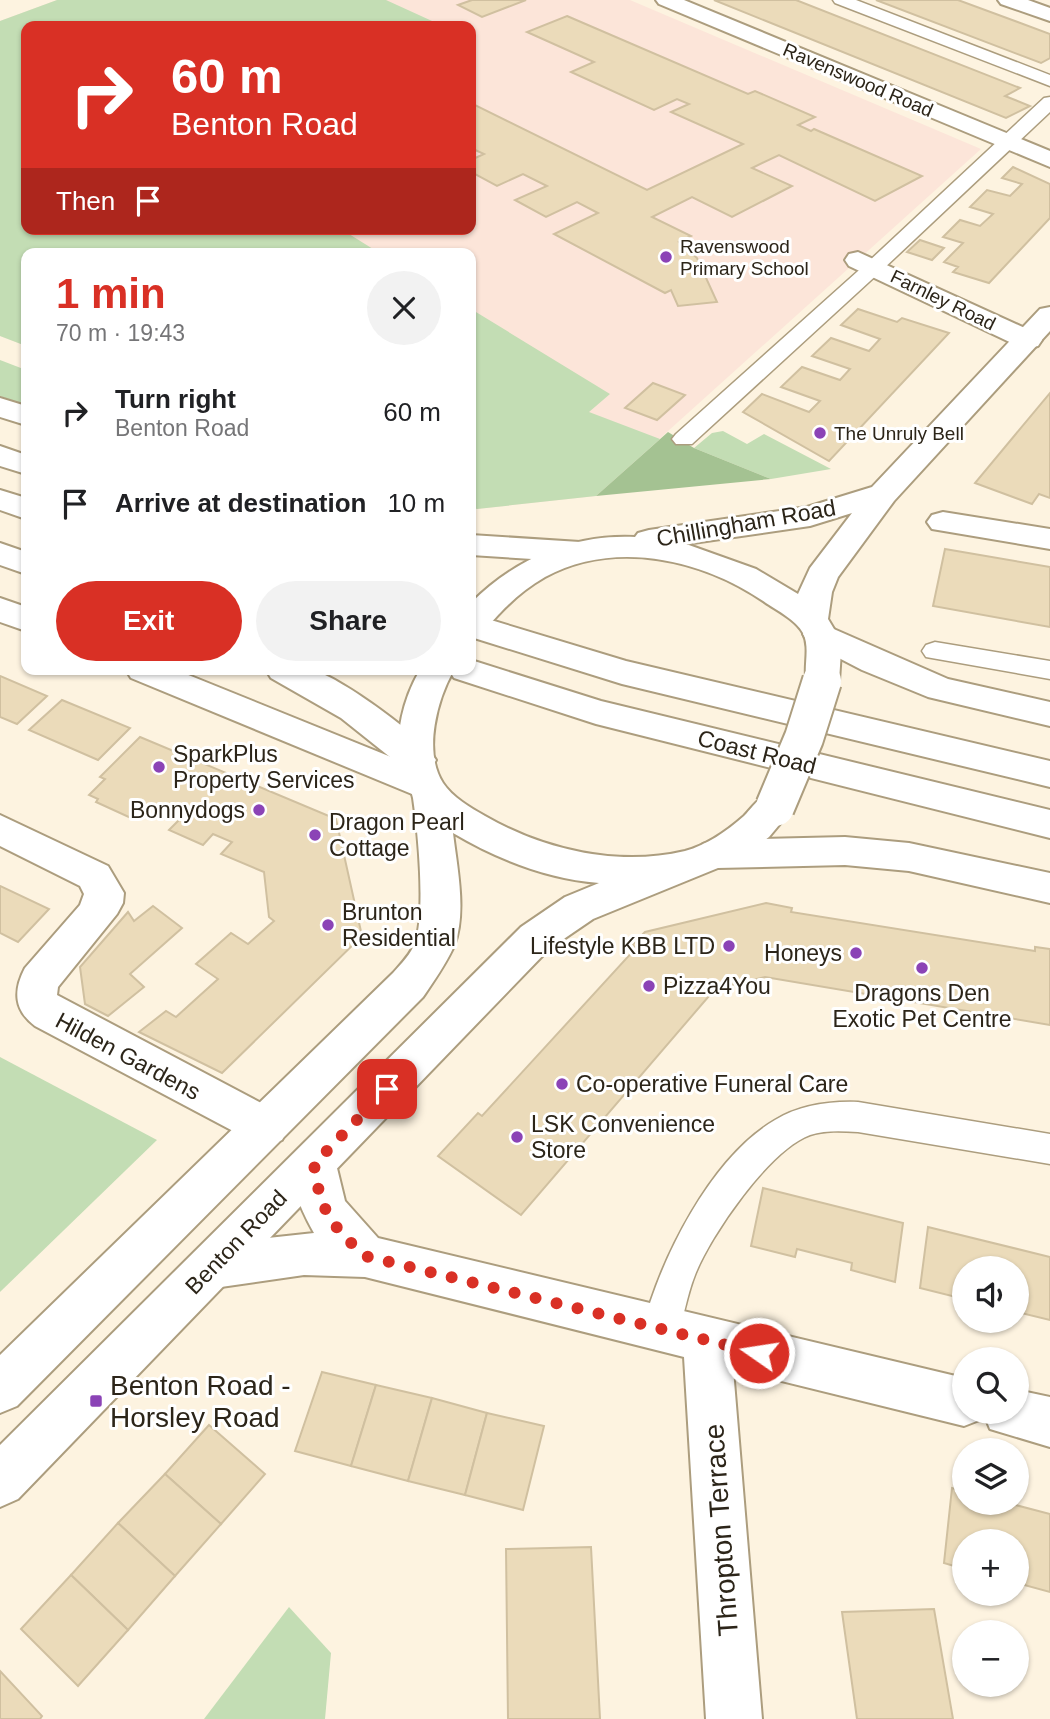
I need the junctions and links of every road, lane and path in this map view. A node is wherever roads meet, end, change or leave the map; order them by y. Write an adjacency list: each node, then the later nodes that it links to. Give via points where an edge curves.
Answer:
1 (666, 0): 7 (main road, Ravenswood Road)
2 (841, 0): 5 (lane)
3 (1008, 0): 4 (main road)
4 (1050, 15)
5 (1050, 81)
6 (1050, 102): 7 (lane)
7 (1007, 142): 8 (main road, Ravenswood Road); 9 (lane)
8 (1050, 160)
9 (866, 263): 11 (main road, Farnley Road); 14 (lane)
10 (1050, 315): 11 (main road, Chillingham Road)
11 (1028, 340): 17 (main road, Chillingham Road)
12 (0, 407): 13 (main road)
13 (21, 414)
14 (684, 439)
15 (0, 455): 16 (main road)
16 (21, 463)
17 (883, 494): 23 (main road, Chillingham Road, via 810,516); 29 (main road, Chillingham Road, via 822,575 815,592)
18 (0, 499): 19 (main road)
19 (21, 507)
20 (943, 522): 21 (main road)
21 (1050, 538)
22 (476, 545): 23 (main road)
23 (594, 549): 28 (main road, via 541,566 499,592); 29 (main road, via 652,548 699,558 778,594)
24 (0, 553): 25 (main road)
25 (21, 562)
26 (0, 609): 27 (main road)
27 (21, 618)
28 (476, 619)
29 (815, 626): 37 (main road, via 874,662 940,689); 42 (main road, Chillingham Road, bridge, via 825,659 822,681 775,807 755,830)
30 (476, 627): 38 (main road, Coast Road, via 622,672)
31 (935, 651): 32 (lane)
32 (1050, 670)
33 (476, 673): 40 (main road, Coast Road, via 596,712)
34 (156, 675): 39 (main road)
35 (292, 675): 39 (main road, via 345,703 390,735)
36 (430, 686): 39 (main road, via 416,736)
37 (1050, 714)
38 (1050, 774)
39 (425, 779): 42 (main road, via 452,814 484,835 552,862 625,870); 44 (main road, via 438,912 435,942 408,985)
40 (1050, 824)
41 (0, 829): 44 (main road, Hilden Gardens, via 94,876 104,893 94,916 39,980 35,992 38,1005)
42 (698, 860): 43 (main road, via 845,850 909,857); 46 (main road, Benton Road, via 579,908 535,938)
43 (1050, 888)
44 (266, 1127): 50 (main road)
45 (1050, 1149): 49 (lane, via 833,1115 782,1133 736,1181 680,1266 669,1297)
46 (314, 1164): 47 (main road, via 317,1195 325,1214); 48 (main road, Benton Road)
47 (365, 1256): 48 (main road, via 304,1254); 49 (main road)
48 (214, 1266): 54 (main road, Benton Road)
49 (684, 1336): 51 (main road); 55 (main road, Thropton Terrace)
50 (0, 1389)
51 (952, 1399)
52 (1029, 1417): 53 (main road)
53 (1050, 1422)
54 (0, 1482)
55 (734, 1719)

